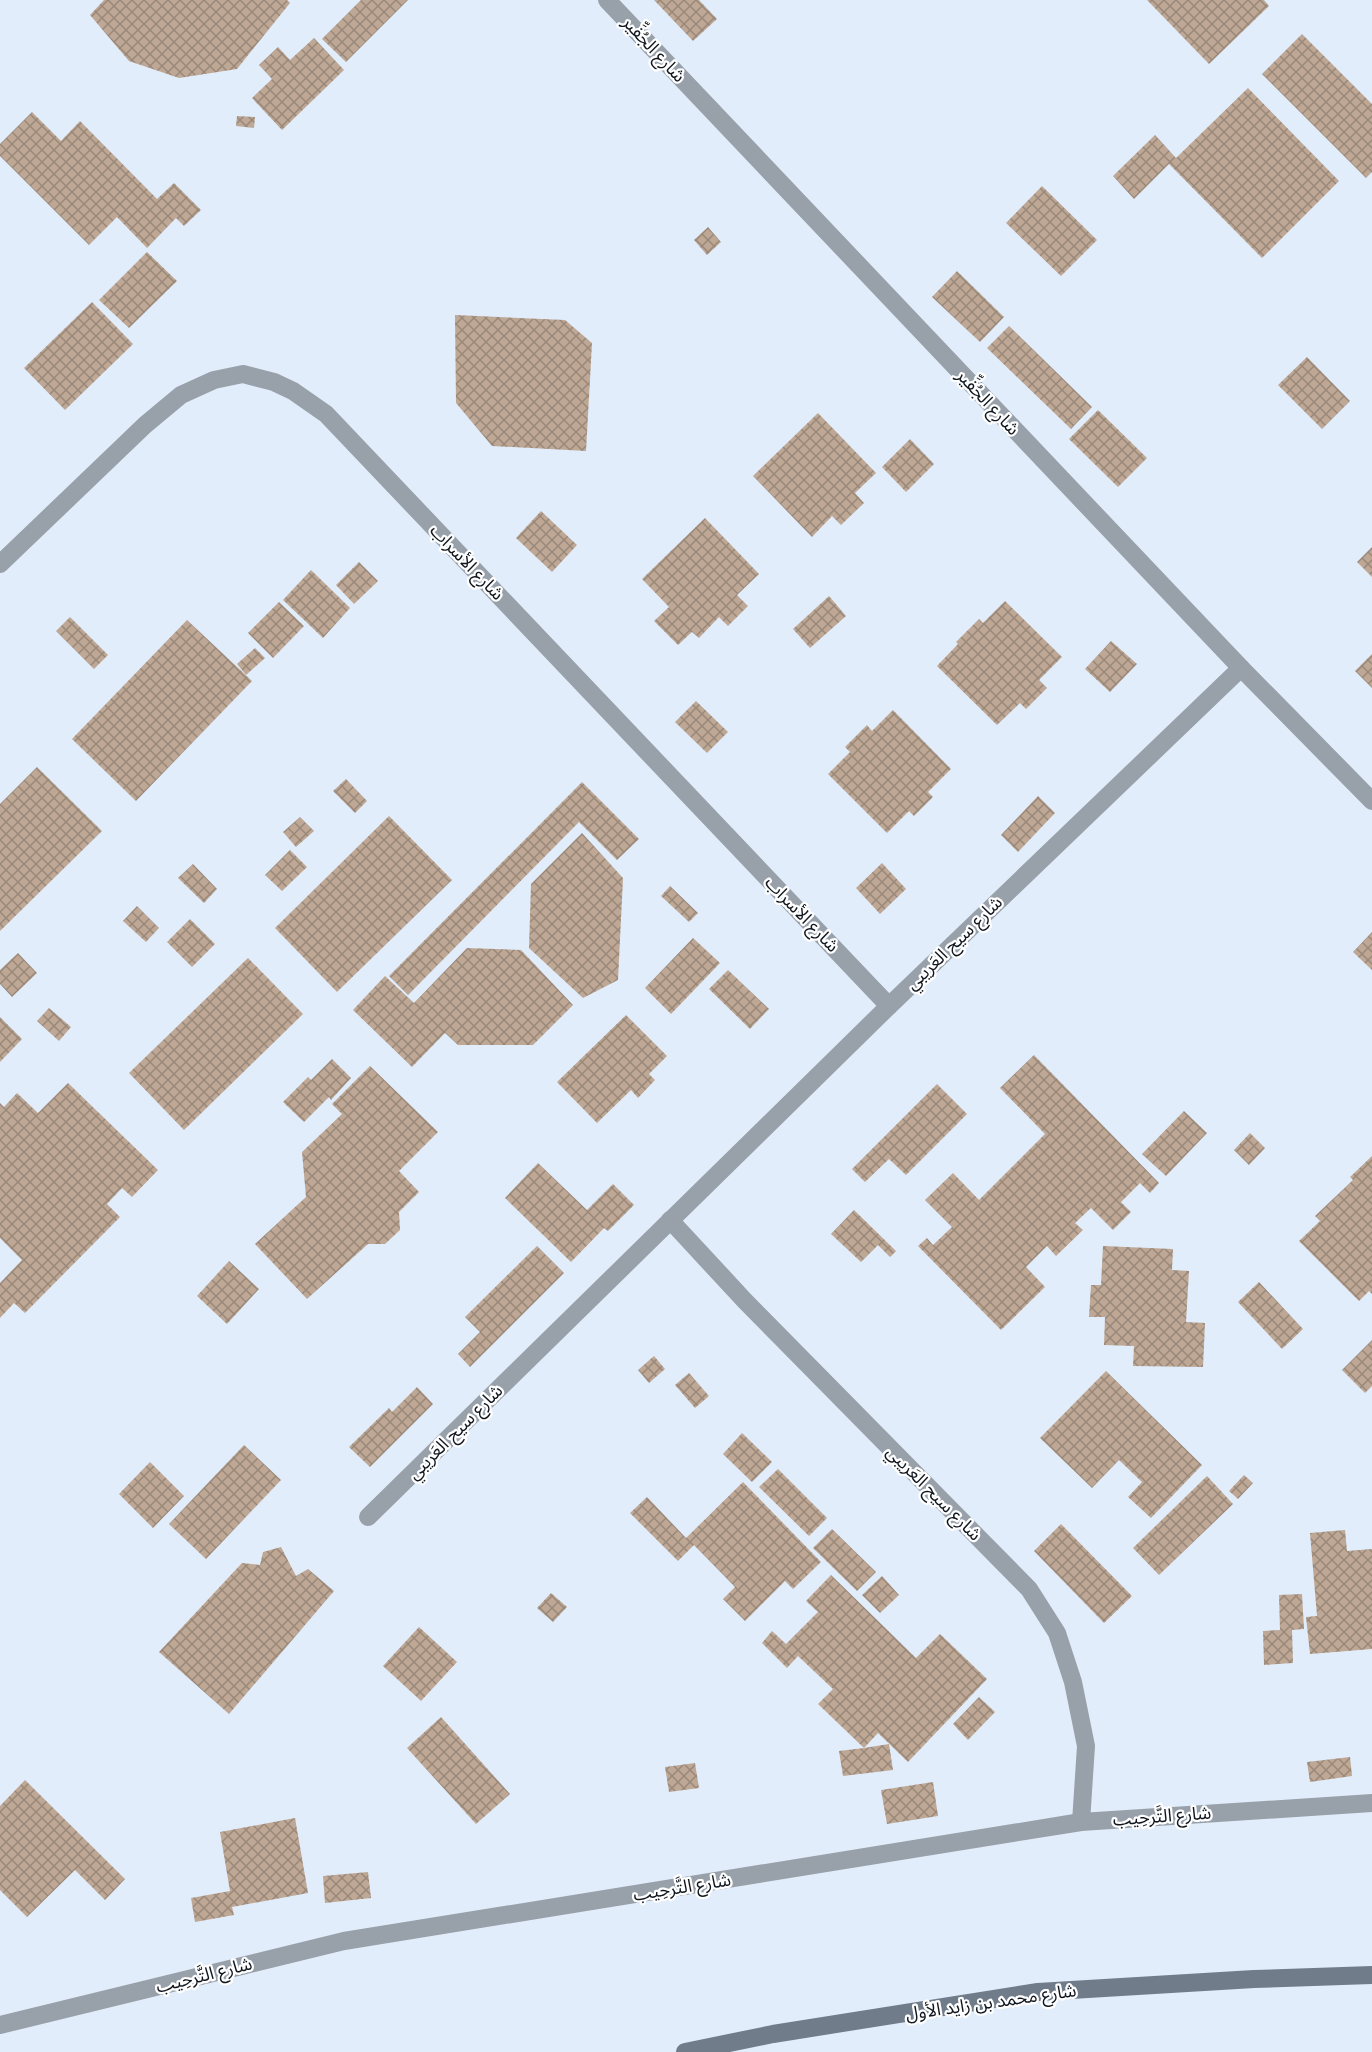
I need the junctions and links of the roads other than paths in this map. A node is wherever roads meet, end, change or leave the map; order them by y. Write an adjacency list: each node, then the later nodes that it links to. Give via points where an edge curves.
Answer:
1 (607, 0): 3 (street, شارع الجُفِّير)
2 (0, 564): 5 (street, شارع الأسراب, via 181,395 214,380 243,374 293,391 326,414)
3 (1241, 668): 4 (street, شارع الجُفِّير); 5 (street, شارع سيح العَريبي)
4 (1372, 801)
5 (889, 1006): 6 (street, شارع سيح العَريبي)
6 (670, 1220): 7 (street, شارع سيح العَريبي); 9 (street, شارع سيح العَريبي, via 1029,1589 1057,1633 1073,1682 1086,1746)
7 (368, 1517)
8 (1372, 1803): 9 (street, شارع التَّرحِيب)
9 (1081, 1821): 11 (street, شارع التَّرحِيب, via 344,1941)
10 (1372, 1975): 12 (main road, شارع محمد بن زايد الأول, via 1038,1992)
11 (0, 2025)
12 (685, 2052)

